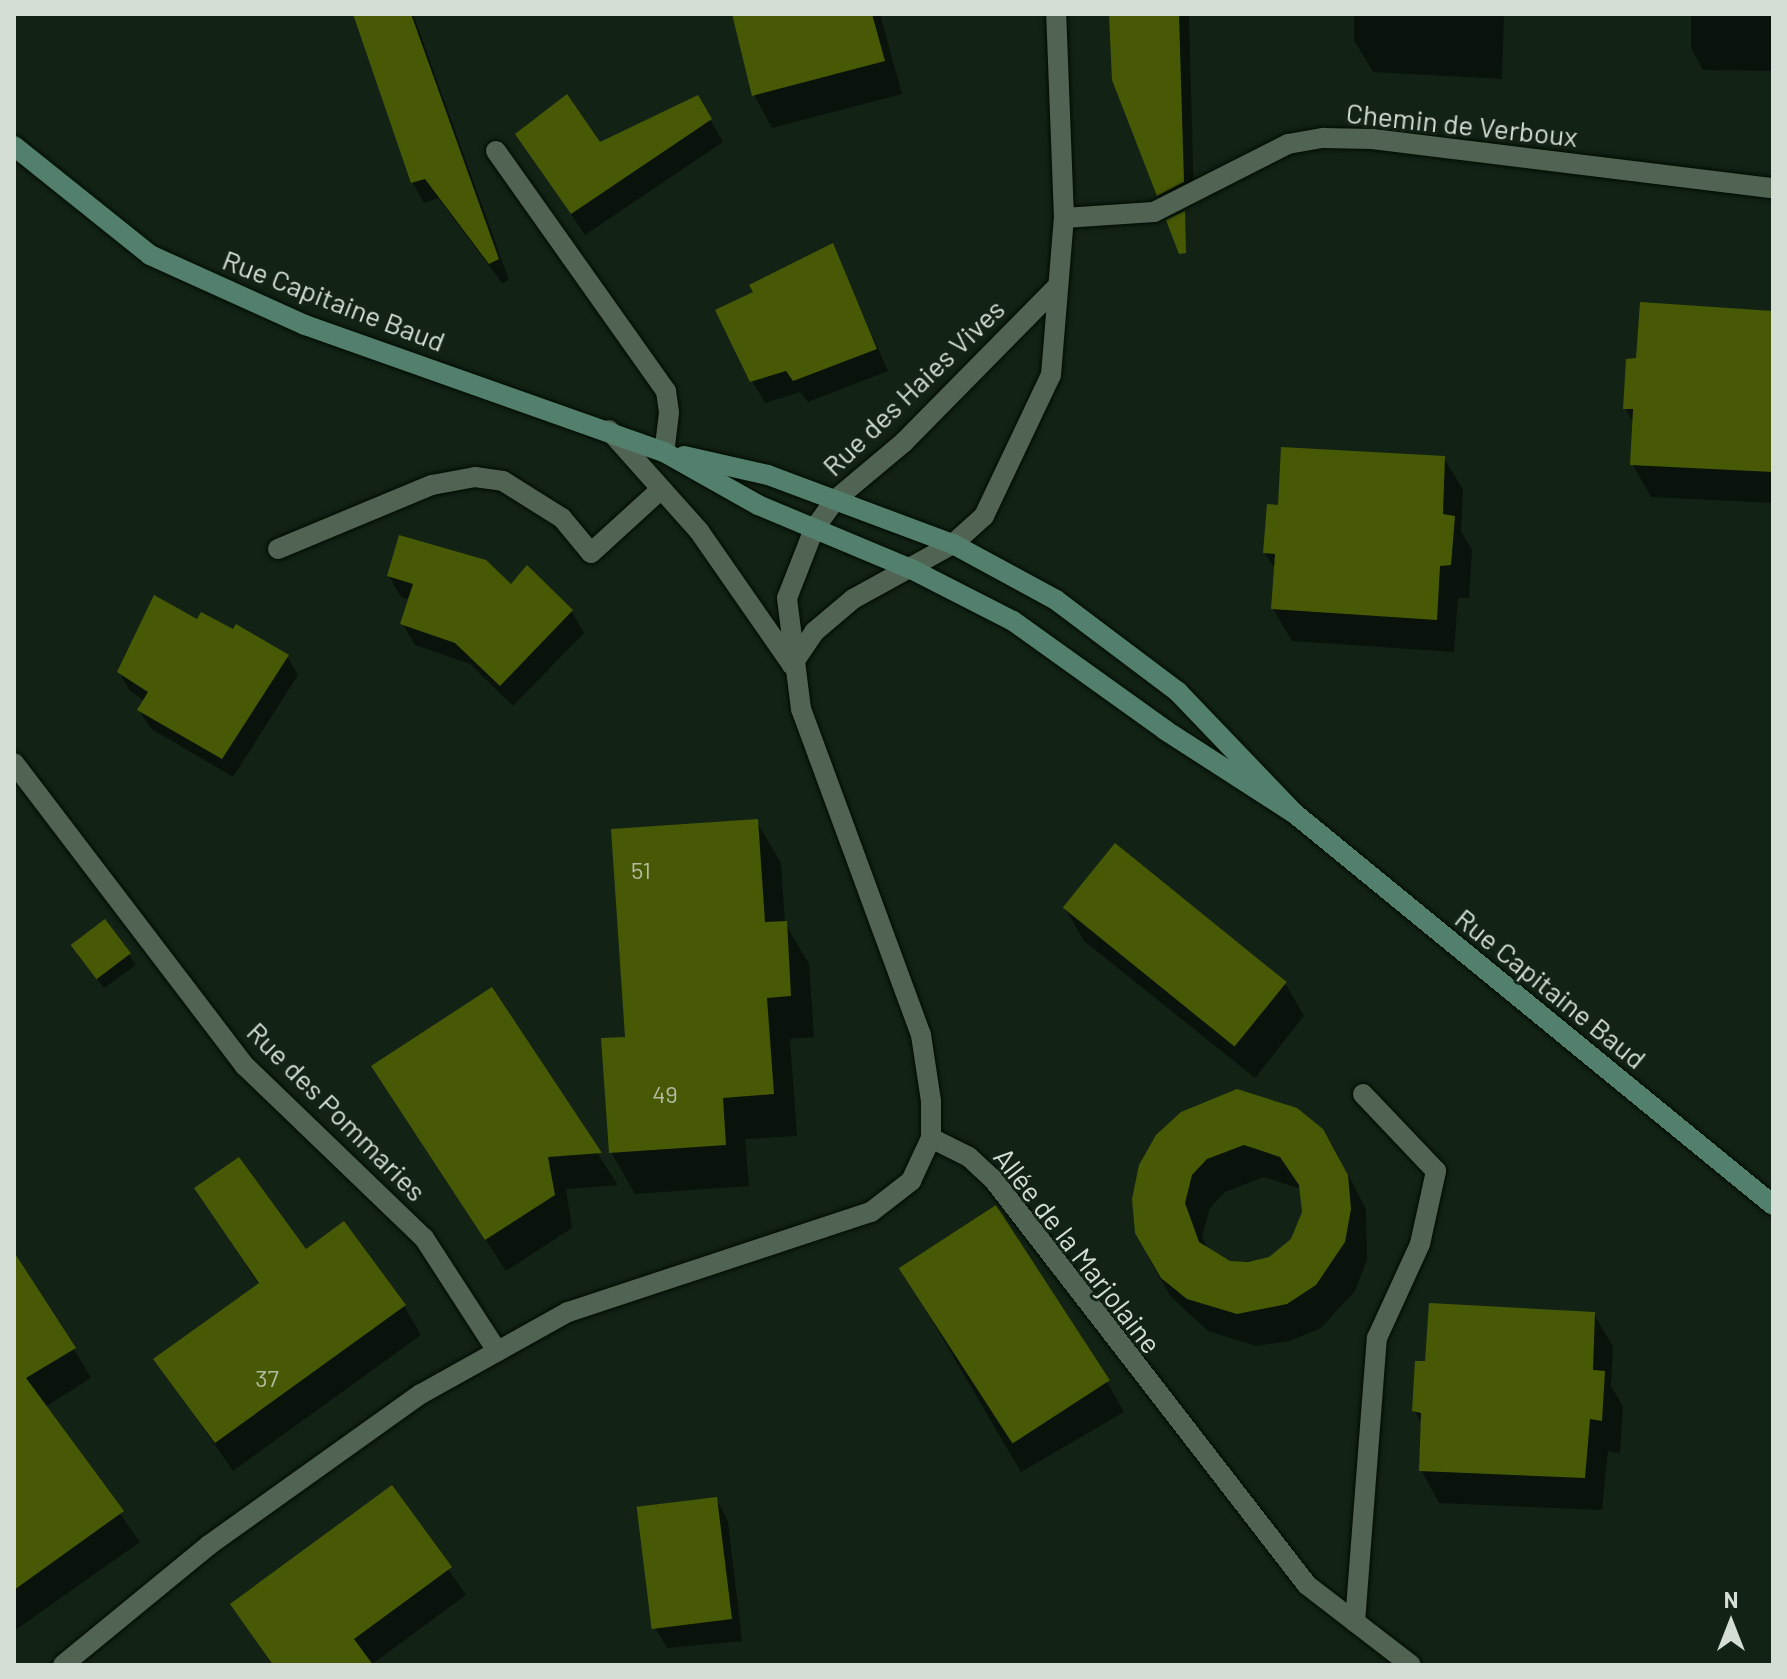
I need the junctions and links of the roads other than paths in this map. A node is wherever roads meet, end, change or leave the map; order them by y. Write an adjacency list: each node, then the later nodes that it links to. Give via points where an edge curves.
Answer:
1 (1056, 14): 5 (street)
2 (14, 146): 7 (main road, Rue Capitaine Baud, via 150,255 305,325)
3 (496, 151): 8 (street, via 666,391)
4 (1773, 188): 5 (street, Chemin de Verboux, via 1372,139 1323,138 1288,144 1154,212)
5 (1064, 218): 6 (street)
6 (1056, 288): 10 (street, Rue des Haies Vives, via 904,442); 12 (street, via 1051,375 984,516)
7 (609, 430): 8 (main road, Rue Capitaine Baud); 9 (street)
8 (664, 452): 10 (main road, Rue Capitaine Baud, via 768,475); 11 (main road, Rue Capitaine Baud, via 758,505)
9 (660, 490): 13 (street, via 591,553 562,518 503,481 475,477 432,485); 15 (street, via 699,531)
10 (835, 500): 11 (street, Rue des Haies Vives); 12 (main road, Rue Capitaine Baud)
11 (814, 529): 14 (main road, Rue Capitaine Baud); 15 (street, via 787,598)
12 (953, 544): 14 (street); 17 (main road, Rue Capitaine Baud, via 1056,600 1178,692)
13 (278, 549)
14 (911, 569): 15 (street, via 853,599 814,632); 17 (main road, Rue Capitaine Baud, via 1013,621 1165,730)
15 (792, 665): 19 (street, via 836,809 921,1035)
16 (14, 763): 21 (street, Rue des Pommaries, via 245,1066 424,1238)
17 (1294, 813): 20 (main road, Rue Capitaine Baud)
18 (1363, 1094): 22 (street, via 1436,1171 1420,1244 1377,1338)
19 (931, 1138): 21 (street, via 911,1181 871,1212 568,1312); 22 (street, Allée de la Marjolaine, via 969,1157 993,1179 1307,1585)
20 (1773, 1205)
21 (497, 1351): 23 (street, via 421,1394 209,1545)
22 (1355, 1622): 24 (street, Allée de la Marjolaine)
23 (63, 1665)
24 (1411, 1665)

